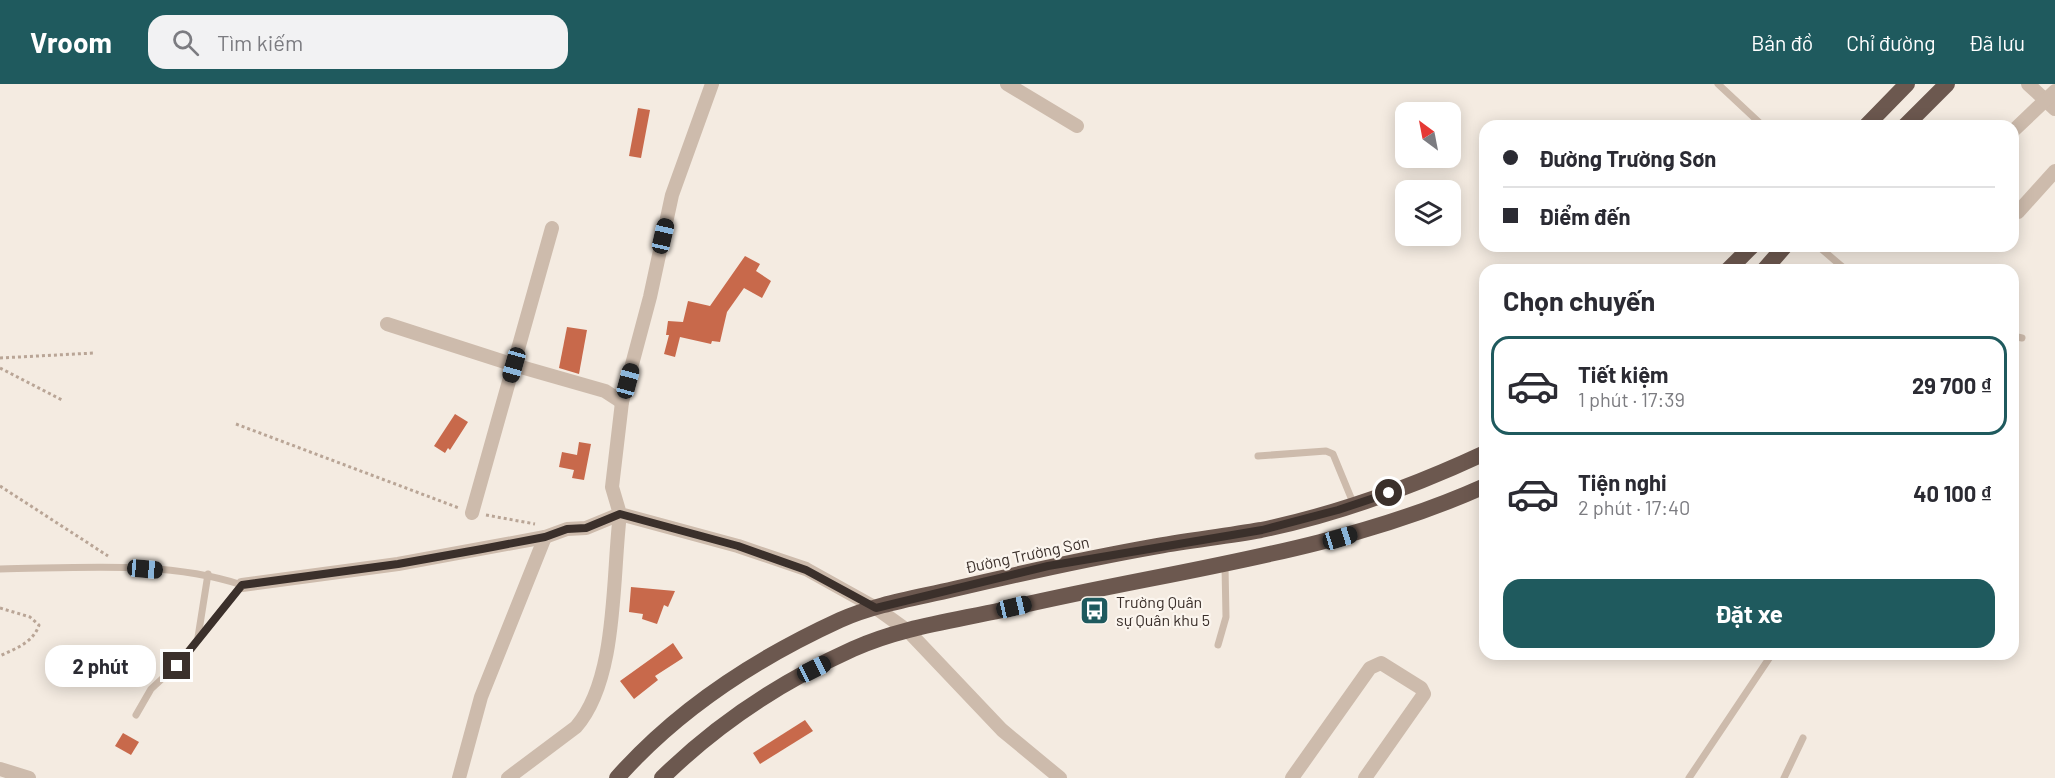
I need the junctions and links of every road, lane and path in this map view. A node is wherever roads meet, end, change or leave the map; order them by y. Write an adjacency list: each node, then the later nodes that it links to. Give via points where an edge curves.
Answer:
1 (712, 84): 30 (street, via 672,195)
2 (1007, 84): 11 (street)
3 (1718, 84): 8 (lane)
4 (1907, 84): 9 (highway)
5 (1947, 84): 10 (highway)
6 (2028, 84): 7 (street)
7 (2052, 100): 12 (street)
8 (1757, 120)
9 (1872, 120)
10 (1911, 120)
11 (1077, 126)
12 (2019, 126)
13 (2055, 171): 14 (street)
14 (2019, 211)
15 (552, 228): 27 (street)
16 (1746, 252): 19 (highway)
17 (1780, 252): 20 (highway)
18 (1825, 252): 21 (lane)
19 (1734, 264)
20 (1769, 264)
21 (1839, 264)
22 (387, 324): 27 (street)
23 (2019, 337): 24 (lane)
24 (2022, 338)
25 (94, 353): 26 (path)
26 (0, 358)
27 (514, 365): 30 (street, via 604,391); 37 (street)
28 (0, 368): 29 (path)
29 (64, 401)
30 (622, 402): 38 (street, via 612,487)
31 (236, 424): 37 (path)
32 (1258, 456): 36 (lane, via 1326,451 1333,454)
33 (1479, 456): 36 (highway, Đường Trường Sơn)
34 (0, 486): 42 (path)
35 (1479, 488): 41 (highway, via 1410,517)
36 (1354, 505): 47 (highway, Đường Trường Sơn, via 1262,530 1048,566)
37 (472, 513): 39 (path)
38 (620, 514): 39 (street, via 586,528); 47 (street, via 738,546 806,570); 58 (street, via 609,644 598,687 576,728)
39 (567, 529): 40 (street)
40 (545, 537): 45 (street, via 398,564); 57 (street, via 481,697)
41 (1225, 566): 48 (highway, via 1054,597); 50 (lane, via 1226,617)
42 (124, 567): 43 (lane); 44 (lane)
43 (0, 569)
44 (208, 574): 45 (lane); 49 (lane)
45 (242, 585): 49 (lane)
46 (0, 608): 51 (path, via 30,617 39,626 26,644)
47 (876, 608): 48 (street); 59 (highway, Đường Trường Sơn, via 842,620 758,663 707,696)
48 (908, 631): 60 (highway, via 854,649 774,690 706,737); 61 (street, via 1002,730)
49 (198, 637): 53 (lane, via 177,666 151,689)
50 (1218, 645)
51 (0, 656)
52 (1768, 660): 64 (lane)
53 (136, 715)
54 (1803, 738): 65 (lane)
55 (0, 769): 56 (street)
56 (29, 778)
57 (459, 778)
58 (508, 778)
59 (617, 778)
60 (662, 778)
61 (1060, 778)
62 (1292, 778): 63 (street, via 1370,668 1381,663 1414,683 1424,694)
63 (1365, 778)
64 (1689, 778)
65 (1784, 778)

